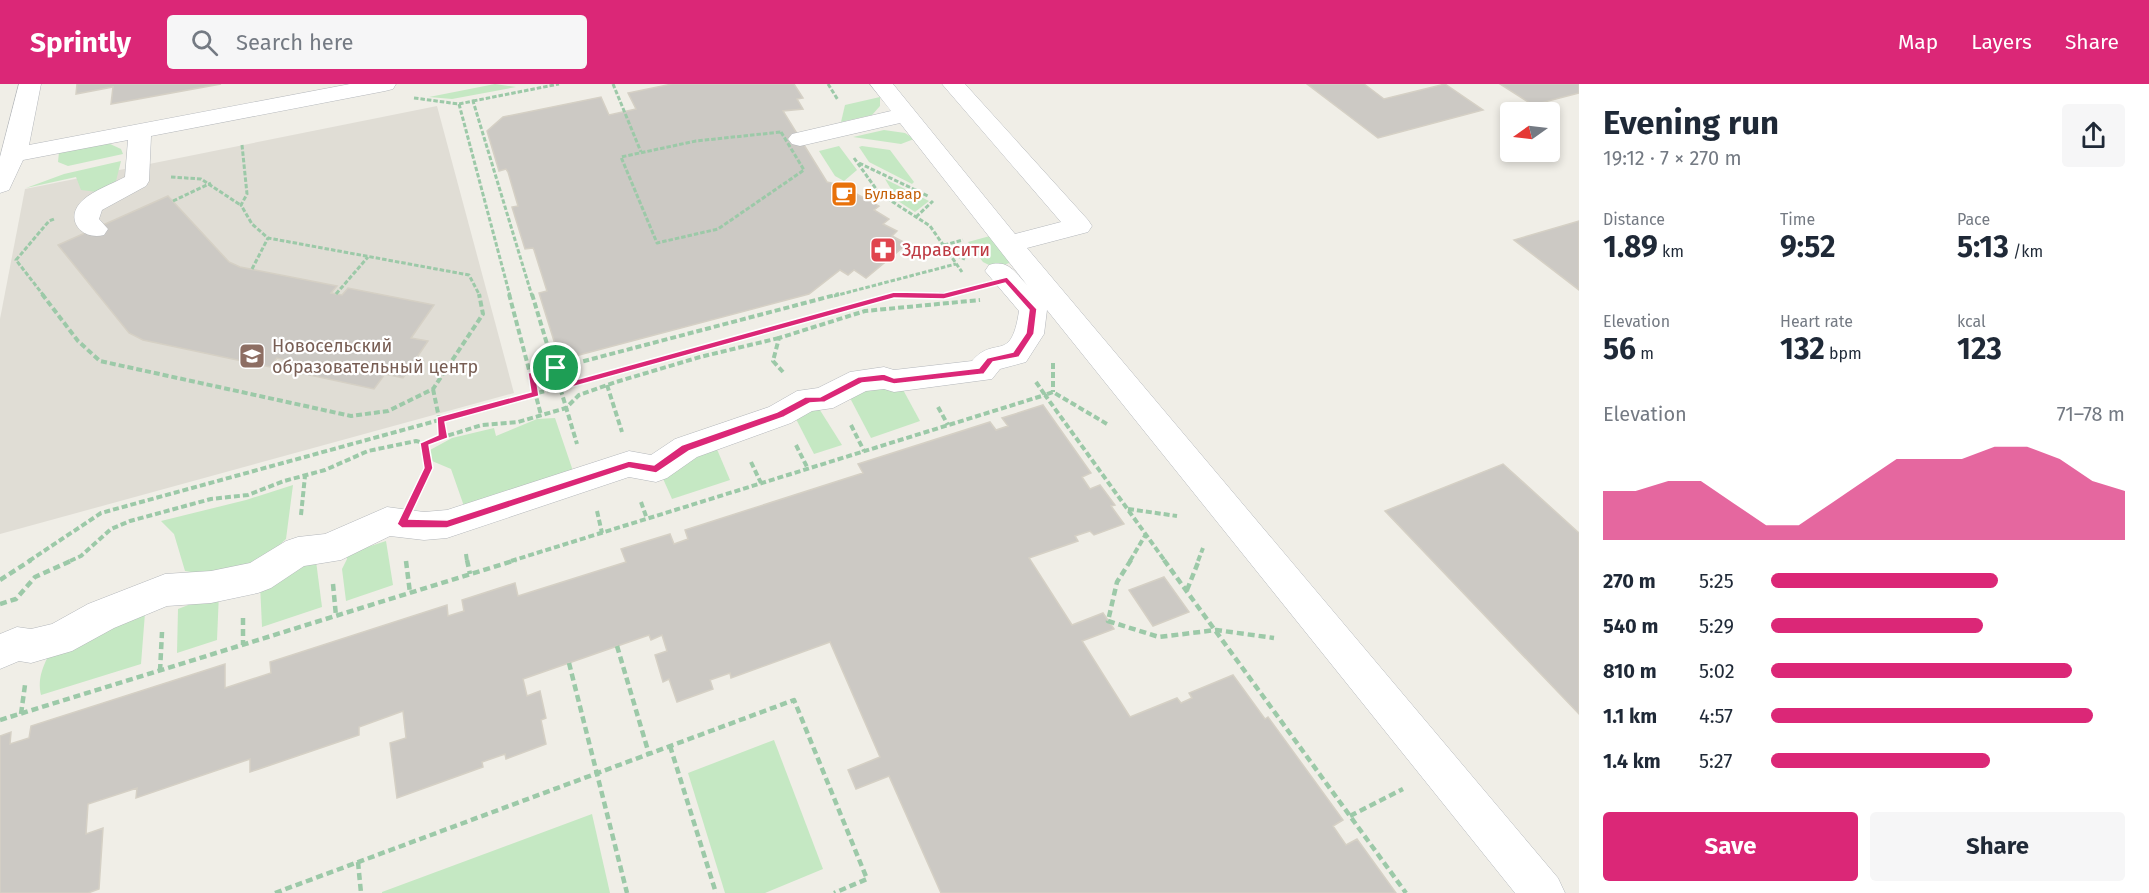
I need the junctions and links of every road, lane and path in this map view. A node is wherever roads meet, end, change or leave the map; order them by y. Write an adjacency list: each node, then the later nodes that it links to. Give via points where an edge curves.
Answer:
1 (385, 84): 12 (street)
2 (535, 84): 9 (path)
3 (552, 84): 9 (path)
4 (559, 84): 9 (path)
5 (613, 84): 15 (path)
6 (881, 84): 11 (street)
7 (953, 84): 26 (street, via 1079,226)
8 (22, 85): 17 (street)
9 (548, 86): 10 (path)
10 (473, 101): 35 (path); 36 (path, via 459,104)
11 (906, 115): 13 (street); 26 (street)
12 (140, 131): 17 (street); 24 (street, via 137,181 93,204 86,221)
13 (800, 139)
14 (242, 145): 25 (path, via 247,194 241,205 252,224)
15 (641, 152): 15 (path, via 621,157 657,243 718,229 804,170 781,132 696,141)
16 (852, 154): 18 (path)
17 (13, 155): 20 (street)
18 (857, 162): 22 (path, via 879,193); 22 (path, via 930,198 934,202)
19 (211, 183): 21 (path)
20 (0, 185)
21 (173, 201)
22 (916, 217): 28 (path, via 930,226)
23 (56, 218): 39 (path, via 16,260 78,341 100,361 351,416 388,411)
24 (95, 229)
25 (268, 238): 27 (path); 29 (path)
26 (1009, 244): 74 (street)
27 (368, 256): 32 (path); 39 (path, via 469,275 479,293 483,314)
28 (956, 264): 31 (path); 35 (path)
29 (252, 269)
30 (1003, 275): 38 (path, via 944,296 894,295); 42 (street, via 1033,309 1030,334 1016,354 990,360 981,371 894,381 861,380 822,400)
31 (967, 279)
32 (336, 294)
33 (981, 300): 34 (path, via 865,311)
34 (779, 338): 37 (path); 42 (path, via 772,361)
35 (556, 368): 36 (path); 38 (path)
36 (531, 375): 40 (path)
37 (607, 385): 43 (path, via 579,395); 49 (path, via 621,424)
38 (561, 387): 40 (path); 43 (path)
39 (433, 389): 45 (path)
40 (536, 394): 44 (path); 45 (path)
41 (1045, 395): 46 (path, via 1053,392); 50 (path); 63 (path)
42 (808, 399): 49 (street, via 780,415 686,448 656,469)
43 (566, 408): 44 (path)
44 (541, 415): 47 (path, via 518,422 482,425)
45 (440, 420): 47 (path); 55 (path, via 101,513)
46 (1107, 424)
47 (443, 438): 48 (path)
48 (424, 443): 52 (path, via 429,468); 57 (path, via 416,441 368,451 325,470 284,480 248,495 211,499 130,521 111,529 81,556 36,577 16,599)
49 (629, 464): 52 (street, via 447,524)
50 (1128, 509): 51 (path); 53 (path)
51 (1177, 516)
52 (402, 524): 61 (street, via 387,521 329,549 298,552 258,577 242,582 165,590 101,616 59,639 31,646 17,644)
53 (1146, 534): 56 (path); 58 (path, via 1117,582 1108,621 1159,637)
54 (1203, 548): 56 (path)
55 (0, 580)
56 (1187, 590): 58 (path)
57 (0, 604)
58 (1216, 630): 59 (path); 73 (path)
59 (1274, 638)
60 (617, 646): 65 (path)
61 (0, 652)
62 (568, 663): 66 (path)
63 (0, 720)
64 (670, 746): 65 (path); 71 (path); 72 (path, via 794,700 867,879)
65 (649, 754): 66 (path)
66 (597, 773): 67 (path); 70 (path)
67 (358, 862): 68 (path); 69 (path)
68 (275, 893)
69 (361, 893)
70 (627, 893)
71 (716, 893)
72 (834, 893)
73 (1406, 893)
74 (1543, 893)

